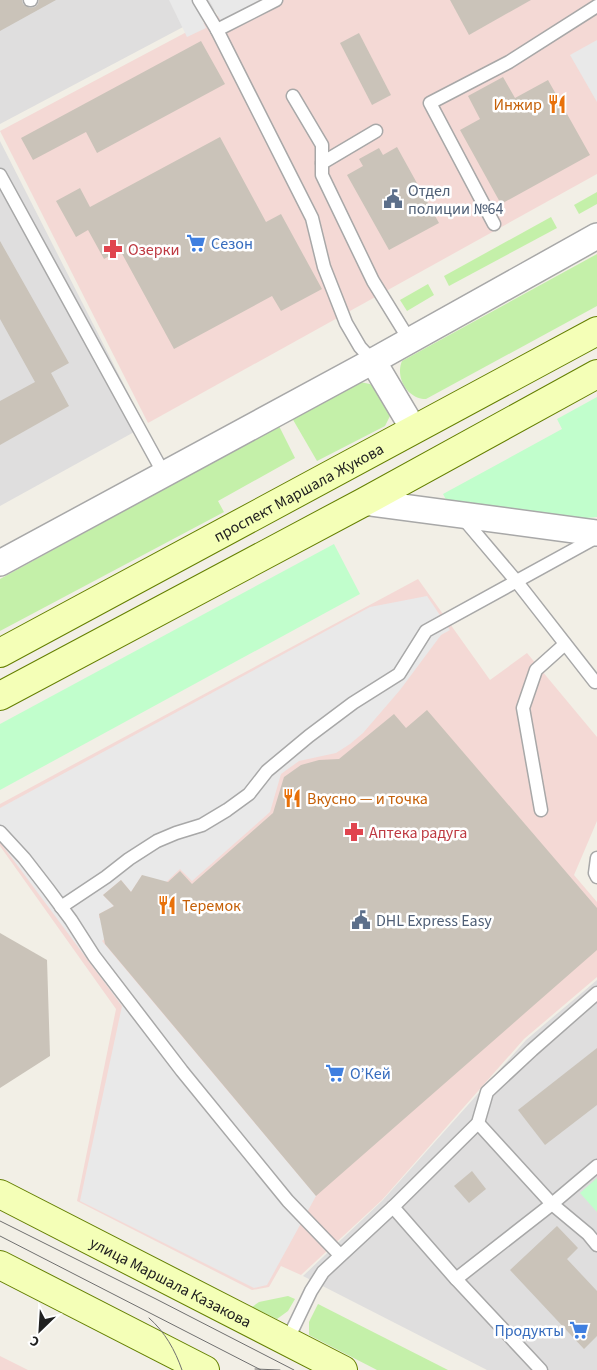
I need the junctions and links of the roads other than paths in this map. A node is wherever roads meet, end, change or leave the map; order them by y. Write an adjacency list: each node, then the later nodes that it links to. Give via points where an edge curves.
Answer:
1 (199, 0): 4 (lane)
2 (276, 0): 4 (lane)
3 (597, 6): 9 (lane, via 509,62 430,103)
4 (216, 30): 13 (lane, via 312,218 324,267 346,323)
5 (293, 96): 7 (lane, via 322,145)
6 (376, 131): 7 (lane)
7 (322, 163): 12 (lane, via 322,175 373,281)
8 (0, 174): 16 (lane)
9 (494, 224)
10 (597, 236): 12 (street)
11 (597, 331): 15 (main road, проспект Маршала Жукова)
12 (410, 340): 13 (street)
13 (373, 361): 15 (street); 16 (street)
14 (597, 374): 17 (main road)
15 (414, 430): 23 (main road, проспект Маршала Жукова)
16 (164, 474): 20 (street)
17 (364, 502): 18 (street); 25 (main road)
18 (460, 515): 19 (street); 21 (lane)
19 (597, 535): 21 (lane)
20 (0, 563)
21 (517, 582): 22 (lane); 30 (lane, via 426,631 398,674 309,736 267,771 242,800 202,825 157,841)
22 (565, 644): 24 (lane); 26 (lane, via 536,670 523,708)
23 (0, 653)
24 (596, 683)
25 (0, 696)
26 (541, 810)
27 (0, 832): 30 (lane)
28 (597, 858): 29 (lane)
29 (597, 878)
30 (61, 907): 38 (lane, via 94,956 182,1071 288,1200)
31 (597, 992): 32 (lane, via 487,1092)
32 (478, 1123): 35 (lane); 36 (lane)
33 (597, 1166): 35 (lane)
34 (0, 1194): 41 (main road, улица Маршала Казакова)
35 (552, 1204): 37 (lane); 40 (lane)
36 (393, 1207): 38 (lane); 40 (lane)
37 (597, 1245)
38 (340, 1255): 41 (lane, via 323,1272 311,1291)
39 (0, 1265): 42 (main road)
40 (456, 1279): 44 (lane)
41 (286, 1341): 43 (main road, улица Маршала Казакова)
42 (205, 1370)
43 (343, 1370)
44 (541, 1370)

